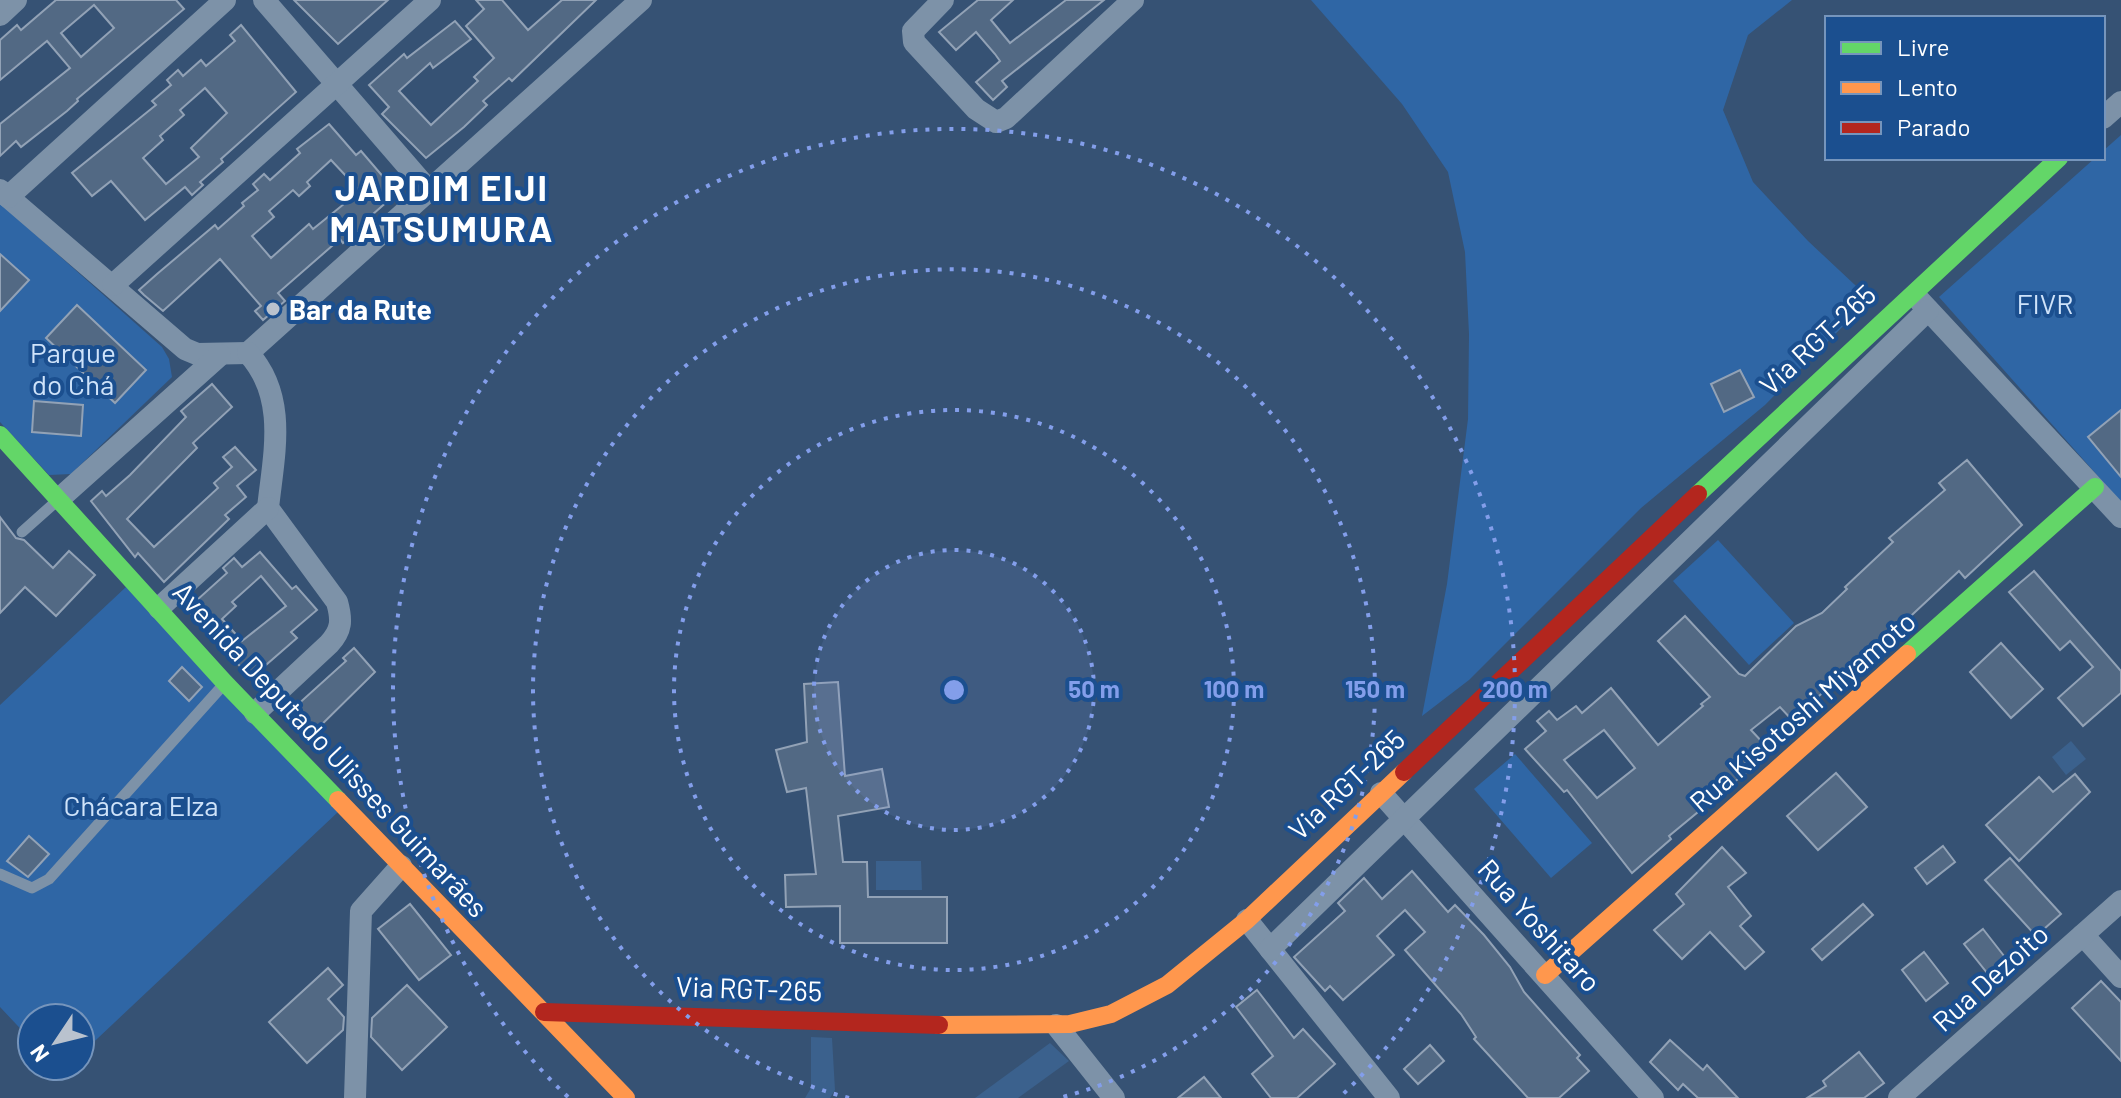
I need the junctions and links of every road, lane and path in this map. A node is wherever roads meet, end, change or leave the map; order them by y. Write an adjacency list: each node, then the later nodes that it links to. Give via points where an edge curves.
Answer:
1 (16, 0): 8 (street)
2 (225, 0): 14 (street)
3 (264, 0): 9 (street)
4 (430, 0): 9 (street)
5 (641, 0): 13 (street)
6 (943, 0): 7 (street, via 913,31 914,42 982,115 996,122)
7 (1133, 0)
8 (0, 15)
9 (336, 84): 13 (street); 15 (street)
10 (2121, 102): 11 (street)
11 (2105, 116)
12 (2057, 160): 16 (street, Via RGT-265)
13 (430, 192): 18 (street)
14 (4, 194): 15 (street)
15 (113, 285): 19 (street, via 185,349)
16 (1912, 292): 17 (street); 29 (street, Via RGT-265)
17 (1928, 310): 21 (street); 30 (street)
18 (248, 353): 19 (street); 23 (street, via 274,396 276,436)
19 (220, 355): 22 (street)
20 (0, 435): 22 (street, Avenida Deputado Ulisses Guimarães)
21 (2095, 487): 24 (street); 37 (street, Rua Kisotoshi Miyamoto)
22 (59, 499): 25 (lane); 26 (street, Avenida Deputado Ulisses Guimarães)
23 (268, 508): 26 (street); 28 (street, via 337,602 341,618 339,633)
24 (2121, 517)
25 (22, 532)
26 (159, 608): 27 (street, Avenida Deputado Ulisses Guimarães)
27 (225, 683): 28 (street, Avenida Deputado Ulisses Guimarães); 32 (lane, via 49,879 32,888)
28 (255, 713): 31 (street, Avenida Deputado Ulisses Guimarães)
29 (1381, 793): 30 (street, Rua Yoshitaro); 34 (street, Via RGT-265)
30 (1405, 820): 36 (street); 37 (street, Rua Yoshitaro)
31 (401, 866): 39 (street, Avenida Deputado Ulisses Guimarães); 42 (street, via 361,911)
32 (0, 874)
33 (2121, 901): 35 (street, Rua Dezoito)
34 (1247, 920): 36 (street); 40 (street, Via RGT-265, via 1167,985 1135,1003 1099,1018)
35 (2083, 935): 38 (street); 41 (street, Rua Dezoito)
36 (1270, 949): 45 (street)
37 (1545, 975): 46 (street, Rua Yoshitaro)
38 (2121, 977)
39 (544, 1012): 40 (street, Via RGT-265); 43 (street, Avenida Deputado Ulisses Guimarães)
40 (1056, 1025): 44 (street)
41 (1910, 1095)
42 (355, 1098)
43 (626, 1098)
44 (1114, 1098)
45 (1389, 1098)
46 (1653, 1098)

